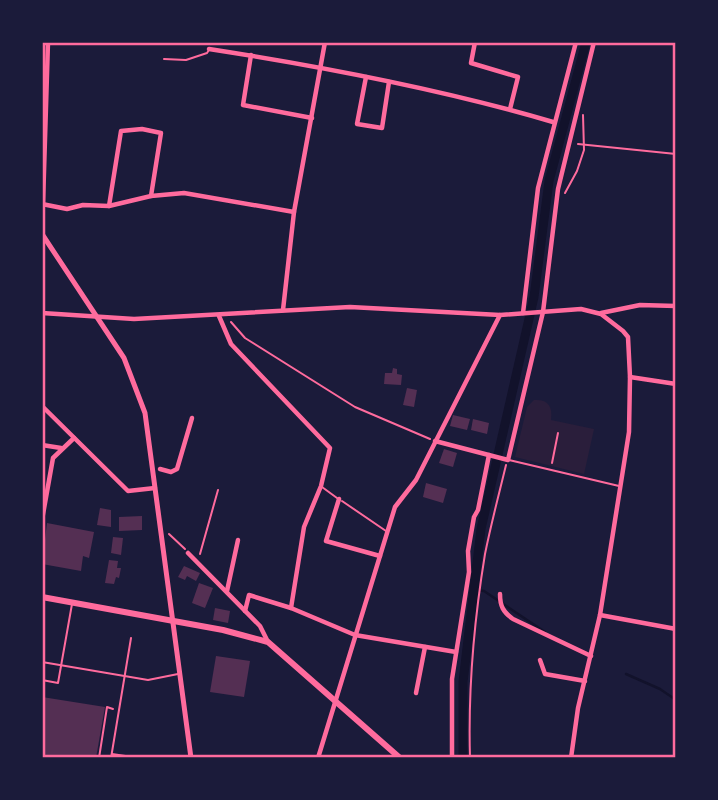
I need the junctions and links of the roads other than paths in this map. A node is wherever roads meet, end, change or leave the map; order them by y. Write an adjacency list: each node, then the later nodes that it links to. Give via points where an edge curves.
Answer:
1 (48, 42): 12 (street)
2 (326, 42): 9 (street)
3 (475, 42): 13 (street, via 471,63 518,77)
4 (576, 42): 15 (street)
5 (594, 42): 25 (street, via 558,189)
6 (209, 49): 7 (street); 8 (lane, via 187,60)
7 (251, 55): 9 (street); 14 (street, via 243,105)
8 (164, 59)
9 (321, 68): 10 (street); 14 (street)
10 (366, 77): 11 (street); 11 (street, via 357,124 382,128)
11 (389, 82): 13 (street)
12 (43, 96): 17 (street)
13 (510, 109): 15 (street)
14 (312, 118): 19 (street)
15 (553, 122): 24 (street, via 538,188)
16 (150, 197): 18 (street); 18 (street, via 161,133 121,131); 19 (street, via 184,193)
17 (42, 204): 18 (street, via 66,209)
18 (109, 206)
19 (294, 212): 22 (street)
20 (42, 234): 29 (street)
21 (676, 306): 26 (street, via 640,305)
22 (283, 310): 27 (street, via 350,307); 28 (street)
23 (42, 313): 29 (street)
24 (524, 313): 25 (street); 27 (street)
25 (540, 313): 26 (street, via 581,309); 39 (street)
26 (600, 314): 30 (street, via 628,337)
27 (500, 315): 35 (street)
28 (219, 316): 29 (street); 41 (street, via 231,344 330,448)
29 (99, 318): 43 (street, via 136,385 145,414)
30 (631, 377): 31 (street); 42 (street)
31 (676, 384)
32 (42, 406): 34 (street)
33 (192, 418): 40 (street, via 177,469)
34 (74, 438): 37 (street); 43 (street, via 128,491)
35 (435, 441): 38 (street); 46 (street, via 396,507)
36 (42, 445): 37 (street)
37 (61, 448): 45 (street, via 53,458)
38 (489, 455): 39 (street); 63 (street, via 468,551)
39 (506, 461): 42 (lane)
40 (160, 470)
41 (321, 486): 44 (lane); 54 (street, via 304,527)
42 (622, 487): 56 (street)
43 (155, 488): 57 (street)
44 (339, 499): 46 (lane); 49 (street, via 326,541)
45 (42, 520)
46 (388, 531): 49 (street)
47 (238, 540): 50 (street)
48 (188, 552): 50 (street)
49 (380, 556): 59 (street)
50 (227, 592): 55 (street)
51 (500, 594): 64 (street, via 500,604 513,619)
52 (42, 597): 53 (main road)
53 (72, 603): 57 (main road); 67 (lane)
54 (291, 608): 55 (street, via 249,596); 59 (street)
55 (245, 611): 61 (street)
56 (600, 615): 58 (street); 64 (street)
57 (172, 622): 61 (main road); 68 (street)
58 (676, 629)
59 (355, 635): 62 (street); 73 (street)
60 (131, 638): 69 (lane)
61 (268, 642): 73 (main road)
62 (425, 647): 63 (street); 72 (street)
63 (456, 652): 80 (street)
64 (591, 656): 71 (street)
65 (540, 660): 71 (street, via 545,674)
66 (42, 663): 67 (lane)
67 (61, 666): 69 (lane); 70 (lane, via 58,683)
68 (179, 674): 69 (lane, via 148,680); 77 (street)
69 (125, 677): 74 (lane)
70 (42, 680)
71 (585, 681): 81 (street)
72 (416, 693)
73 (335, 700): 78 (street); 79 (main road)
74 (111, 754): 75 (lane); 76 (lane)
75 (111, 758)
76 (139, 758)
77 (191, 758)
78 (318, 758)
79 (400, 758)
80 (452, 758)
81 (571, 758)

